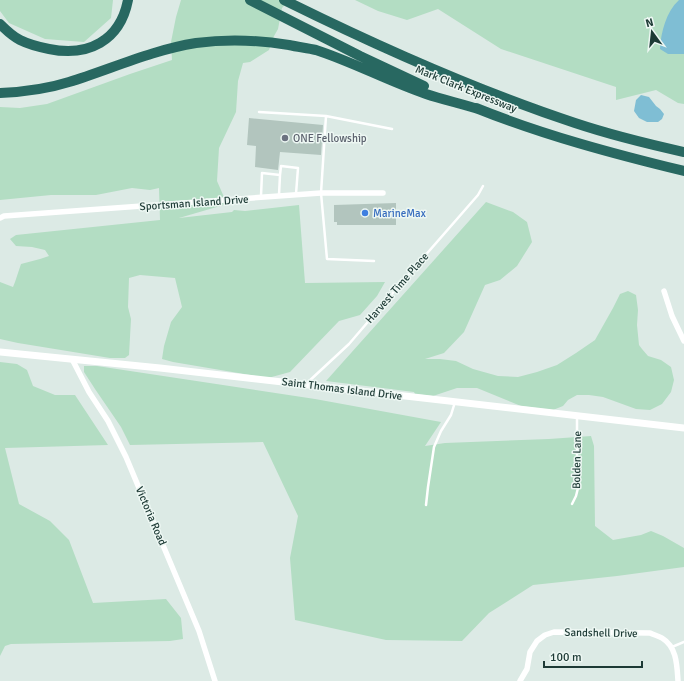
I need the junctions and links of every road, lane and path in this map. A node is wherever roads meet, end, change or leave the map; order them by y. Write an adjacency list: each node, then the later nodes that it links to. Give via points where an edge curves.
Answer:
1 (128, 0): 6 (highway, via 120,24 112,34 93,47 80,50 67,52 42,48 20,40)
2 (250, 0): 8 (highway, Mark Clark Expressway, via 360,56)
3 (284, 0): 5 (highway, Mark Clark Expressway)
4 (290, 0): 5 (highway)
5 (312, 14): 12 (highway, Mark Clark Expressway, via 413,60 525,105 614,135)
6 (0, 24)
7 (0, 93): 8 (highway, via 52,87 163,50 230,40 256,41 314,50 425,94)
8 (481, 110): 13 (highway, Mark Clark Expressway, via 580,144)
9 (259, 112): 10 (lane)
10 (326, 116): 11 (lane); 16 (lane)
11 (392, 129)
12 (684, 152)
13 (684, 171)
14 (280, 175): 18 (lane, via 281,166 298,168); 19 (lane); 20 (lane, via 262,173)
15 (483, 186): 27 (lane, Harvest Time Place, via 478,195 349,344)
16 (321, 192): 17 (street, Sportsman Island Drive); 18 (street, Sportsman Island Drive); 22 (lane, via 327,259)
17 (383, 193)
18 (296, 195): 19 (street, Sportsman Island Drive)
19 (278, 196): 20 (street, Sportsman Island Drive)
20 (260, 197): 21 (street, Sportsman Island Drive)
21 (1, 216)
22 (374, 261)
23 (664, 291): 24 (street)
24 (684, 341)
25 (0, 352): 26 (main road, Saint Thomas Island Drive)
26 (72, 359): 27 (main road, Saint Thomas Island Drive); 35 (street, Victoria Road, via 126,457 199,631)
27 (305, 385): 28 (main road, Saint Thomas Island Drive)
28 (455, 402): 29 (main road, Saint Thomas Island Drive); 32 (lane, via 434,446)
29 (577, 416): 30 (main road, Saint Thomas Island Drive); 31 (lane, Bolden Lane, via 578,488)
30 (684, 428)
31 (572, 504)
32 (426, 505)
33 (684, 642): 34 (lane)
34 (671, 647): 36 (street, Sandshell Drive, via 662,638 650,633 554,632 537,641 530,652 527,669); 37 (street, via 675,653)
35 (215, 681)
36 (520, 681)
37 (678, 681)

